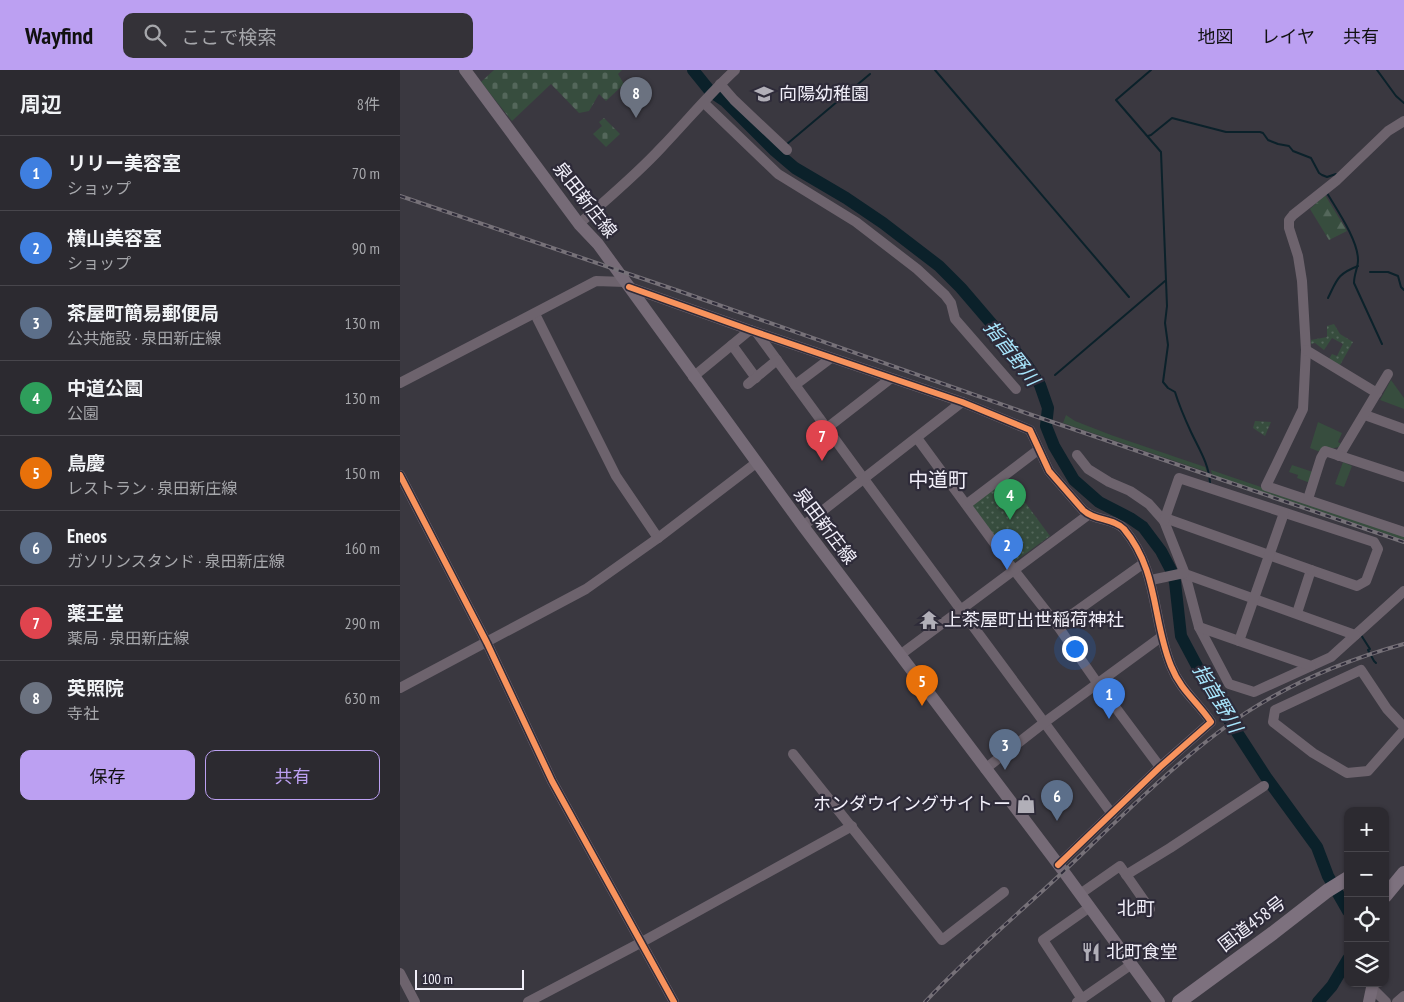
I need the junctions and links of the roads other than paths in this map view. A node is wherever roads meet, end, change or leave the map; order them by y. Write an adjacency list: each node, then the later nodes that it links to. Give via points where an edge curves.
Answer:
1 (465, 70): 7 (main road, 泉田新庄線)
2 (735, 70): 3 (street)
3 (719, 84): 4 (street); 6 (street)
4 (704, 103): 7 (street, via 662,148); 20 (street, via 778,174 856,222 931,282 951,303 955,319)
5 (1404, 121): 12 (street, via 1388,131 1289,220 1302,281)
6 (787, 150)
7 (580, 224): 8 (main road, 泉田新庄線)
8 (627, 284): 9 (street, via 596,281); 10 (street); 16 (main road, 泉田新庄線)
9 (535, 314): 18 (street); 41 (street, via 616,476)
10 (753, 331): 11 (street); 13 (street); 14 (street)
11 (732, 345): 14 (street, via 752,381); 16 (street)
12 (1306, 350): 21 (street); 34 (street, via 1303,409 1266,486)
13 (831, 358): 17 (street); 19 (street)
14 (777, 360): 19 (street)
15 (1388, 374): 21 (street)
16 (693, 377): 30 (main road, 泉田新庄線)
17 (890, 379): 22 (street); 24 (street)
18 (400, 383)
19 (795, 385): 24 (street)
20 (1016, 389)
21 (1378, 393): 23 (street)
22 (962, 402): 26 (street); 27 (street, via 1030,430)
23 (1364, 415): 25 (street); 29 (street)
24 (827, 428): 33 (street)
25 (1404, 429)
26 (917, 438): 33 (street); 35 (street)
27 (1038, 450): 35 (street); 37 (street, via 1054,479)
28 (1078, 455): 38 (street, via 1088,469 1130,490)
29 (1339, 456): 32 (street); 34 (street, via 1325,451)
30 (756, 463): 39 (main road, 泉田新庄線); 41 (street)
31 (400, 475): 57 (street)
32 (1404, 477)
33 (864, 479): 39 (street); 50 (street)
34 (1308, 499): 40 (street)
35 (967, 504): 44 (street)
36 (1284, 513): 38 (street, via 1179,478); 42 (street); 45 (street, via 1374,542 1378,549 1366,581 1357,586)
37 (1088, 515): 43 (street, via 1123,528); 44 (street)
38 (1164, 520): 42 (street); 46 (street)
39 (803, 526): 58 (main road, 泉田新庄線)
40 (1404, 532)
41 (658, 538): 57 (street, via 586,589)
42 (1270, 555): 45 (street); 49 (street)
43 (1144, 563): 47 (street); 52 (street)
44 (1014, 570): 50 (street); 52 (street)
45 (1311, 570): 51 (street)
46 (1184, 574): 47 (street); 49 (street); 53 (street)
47 (1150, 580): 55 (street)
48 (1404, 591): 54 (street)
49 (1254, 599): 51 (street); 56 (street)
50 (961, 609): 58 (street); 62 (street)
51 (1297, 613): 54 (street)
52 (1057, 625): 60 (street)
53 (1199, 627): 56 (street); 59 (street, via 1228,684 1254,692)
54 (1356, 635): 59 (street, via 1331,657)
55 (1161, 637): 60 (street); 65 (street, via 1179,685 1211,722)
56 (1239, 641): 59 (street)
57 (487, 643): 61 (street); 79 (street, via 552,781)
58 (900, 655): 66 (main road, 泉田新庄線)
59 (1311, 666)
60 (1098, 684): 62 (street); 65 (street)
61 (400, 688)
62 (1045, 722): 66 (street); 68 (street)
63 (1404, 728): 63 (street, via 1361,670 1275,710 1273,722 1313,754 1347,773 1368,771)
64 (793, 754): 69 (street)
65 (1160, 767): 68 (street)
66 (985, 769): 70 (main road, 泉田新庄線)
67 (1264, 786): 72 (street)
68 (1112, 814): 70 (street)
69 (852, 826): 75 (street, via 942,940); 79 (street)
70 (1058, 865): 76 (main road, 泉田新庄線)
71 (1404, 874): 74 (highway)
72 (1126, 875): 76 (street, via 1120,866); 78 (street)
73 (1337, 884): 90 (highway, 国道458号)
74 (1389, 891)
75 (1004, 892)
76 (1080, 894): 77 (main road, 泉田新庄線)
77 (1090, 907): 80 (main road, 泉田新庄線); 85 (street, via 1043,940)
78 (1150, 909)
79 (642, 942): 87 (street); 88 (street)
80 (1132, 964): 85 (street); 89 (main road, 泉田新庄線)
81 (400, 973): 86 (street)
82 (1372, 987): 91 (main road)
83 (1373, 987): 92 (street)
84 (1404, 996): 93 (street)
85 (1080, 1001)
86 (415, 1002)
87 (528, 1002)
88 (674, 1002)
89 (1159, 1002)
90 (1178, 1002)
91 (1369, 1002)
92 (1386, 1002)
93 (1397, 1002)

